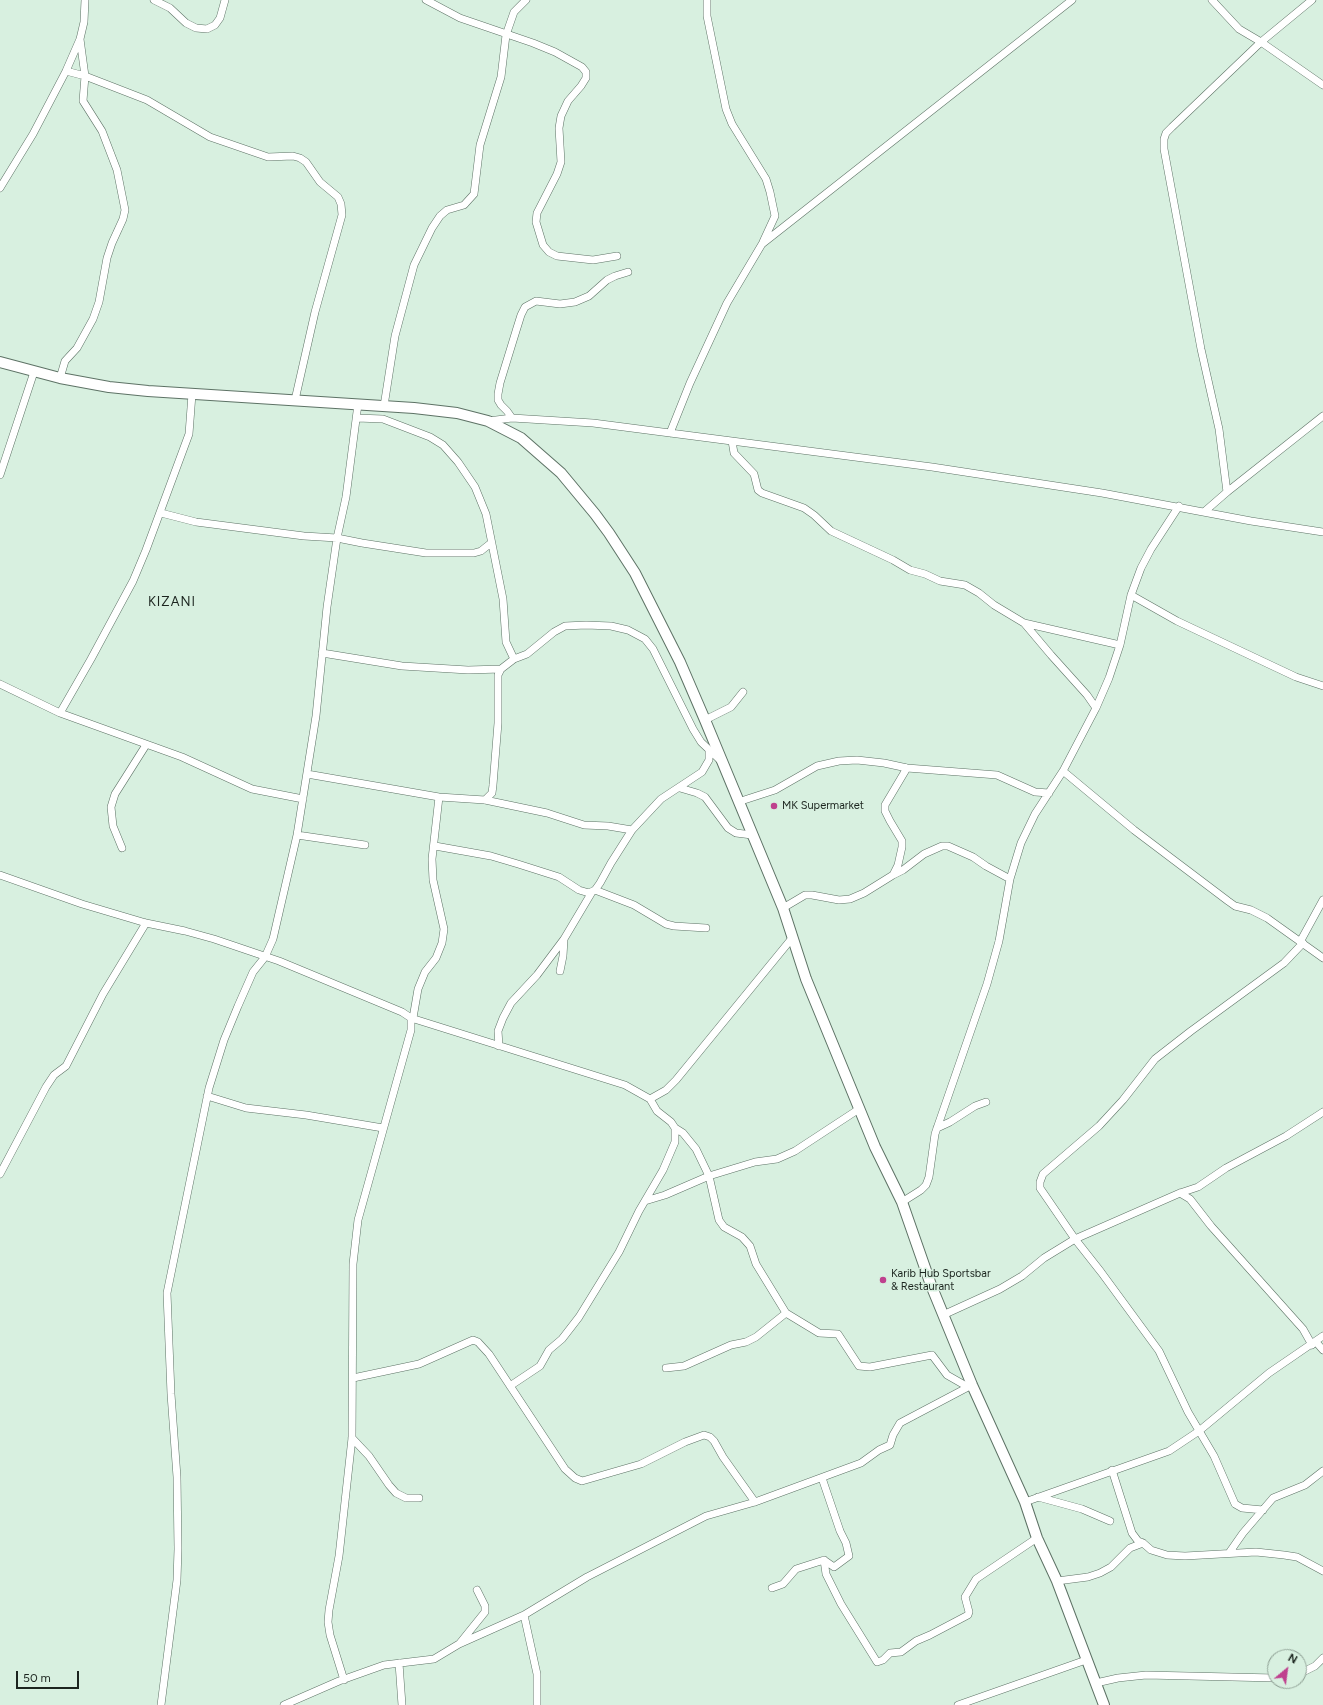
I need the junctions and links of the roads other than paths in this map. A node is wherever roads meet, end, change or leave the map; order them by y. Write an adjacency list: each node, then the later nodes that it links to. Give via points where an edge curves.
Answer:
1 (85, 0): 11 (street)
2 (154, 0): 3 (street, via 170,8 186,23 196,28 207,29 215,25 220,18)
3 (225, 0)
4 (426, 0): 10 (street, via 460,18)
5 (526, 0): 10 (street, via 514,12)
6 (707, 0): 17 (street, via 707,16 726,109 732,124 766,179 773,205 775,216)
7 (1072, 0): 17 (street)
8 (1212, 0): 12 (street, via 1239,29)
9 (1312, 0): 12 (street)
10 (506, 35): 18 (street, via 555,52 582,67 586,72 586,78 568,101 561,116 561,162 537,213 536,222 543,245 549,252 566,257 593,260); 26 (street, via 501,76 480,145 474,194 464,205 447,210 440,216 420,251 395,336)
11 (80, 39): 13 (street); 14 (street)
12 (1261, 42): 15 (street); 34 (street, via 1166,133 1164,139 1219,429)
13 (66, 71): 14 (street); 16 (street, via 33,134)
14 (85, 76): 22 (street, via 83,101 102,131 117,170 125,210 107,258 99,302 93,319 77,348 65,361); 24 (street, via 147,100 210,137 268,157 300,158 312,169 320,182 338,197 342,215 315,312)
15 (1323, 85)
16 (0, 188)
17 (762, 244): 31 (street, via 728,303 690,383)
18 (617, 256)
19 (628, 272): 29 (street, via 607,280 589,296 575,302 560,304 536,301 525,307 517,326 498,394 498,400)
20 (0, 362): 21 (main road)
21 (34, 372): 22 (main road); 33 (street)
22 (60, 378): 23 (main road, via 109,387)
23 (192, 394): 24 (main road); 37 (street, via 189,434)
24 (295, 400): 25 (main road)
25 (358, 404): 26 (main road); 28 (street)
26 (384, 406): 30 (main road, via 457,413)
27 (1323, 416): 34 (street)
28 (357, 418): 39 (street, via 346,497); 40 (street, via 383,419 430,436 443,445 475,487 486,514)
29 (512, 418): 30 (street); 31 (street, via 594,423)
30 (488, 421): 52 (main road, via 521,438 561,473 610,533 635,574 680,662)
31 (670, 433): 32 (street)
32 (732, 441): 35 (street, via 932,467); 42 (street, via 734,453 754,474 756,487 762,493 799,505 831,531 910,570 965,585)
33 (0, 475)
34 (1226, 492): 36 (street)
35 (1179, 506): 36 (street); 41 (street, via 1151,548)
36 (1204, 512): 38 (street)
37 (161, 513): 39 (street, via 196,522); 51 (street, via 133,581)
38 (1323, 532)
39 (337, 538): 40 (street, via 432,553 474,553); 44 (street)
40 (491, 543): 45 (street, via 503,599 506,642)
41 (1132, 595): 43 (street); 48 (street, via 1177,621 1296,677)
42 (1024, 623): 43 (street); 50 (street)
43 (1120, 645): 50 (street)
44 (322, 653): 46 (street, via 402,666); 58 (street)
45 (514, 659): 46 (street); 54 (street, via 527,654 565,626 611,626 628,630 645,639 653,649 693,729)
46 (501, 669): 60 (street, via 498,675 498,723)
47 (0, 684): 51 (street)
48 (1323, 686)
49 (743, 692): 52 (street, via 731,707)
50 (1096, 708): 57 (street)
51 (60, 713): 53 (street)
52 (705, 720): 55 (main road)
53 (146, 745): 63 (street, via 182,757 252,789); 72 (street, via 115,794 111,807 113,826)
54 (709, 750): 55 (street); 59 (street, via 709,760 702,772)
55 (721, 761): 65 (main road)
56 (907, 768): 61 (street, via 997,776 1035,792); 65 (street, via 857,760 839,761 817,766 775,790); 74 (street, via 885,805 885,812 902,841 898,865)
57 (1063, 771): 61 (street); 83 (street, via 1134,830 1228,901 1235,906 1259,913)
58 (307, 774): 62 (street); 63 (street)
59 (680, 788): 67 (street, via 662,799); 69 (street, via 705,797 728,828 736,833)
60 (492, 793): 64 (street); 66 (street)
61 (1049, 793): 75 (street, via 1020,843)
62 (439, 797): 64 (street); 71 (street)
63 (303, 799): 68 (street)
64 (485, 800): 66 (street)
65 (738, 802): 69 (main road)
66 (498, 803): 67 (street, via 547,813 584,825)
67 (632, 830): 76 (street)
68 (297, 834): 70 (street); 84 (street, via 273,939)
69 (752, 835): 78 (main road)
70 (365, 845)
71 (435, 846): 76 (street, via 491,856 559,877 589,894); 87 (street, via 432,859 433,880 444,929 436,958 425,972 418,989)
72 (122, 848)
73 (0, 874): 79 (street, via 82,904)
74 (893, 874): 75 (street, via 903,870 924,854 948,846 968,854); 78 (street, via 850,899 805,895)
75 (1010, 879): 96 (street, via 993,963)
76 (594, 891): 80 (street, via 634,905 666,924); 82 (street)
77 (1323, 900): 83 (street)
78 (783, 908): 81 (main road)
79 (146, 923): 84 (street, via 192,933); 97 (street, via 103,994 66,1066 54,1075 46,1087)
80 (706, 928)
81 (793, 937): 90 (street, via 676,1080 666,1090); 92 (main road, via 806,979)
82 (564, 940): 86 (street); 88 (street, via 511,1003 498,1031)
83 (1301, 943): 85 (street); 102 (street, via 1284,963 1155,1059 1099,1126 1043,1174 1040,1188)
84 (265, 957): 87 (street); 89 (street, via 253,972 238,1006 224,1040)
85 (1323, 958)
86 (560, 971)
87 (412, 1018): 88 (street); 94 (street, via 411,1030)
88 (499, 1046): 90 (street, via 625,1085)
89 (207, 1096): 94 (street, via 246,1108); 140 (street, via 167,1293 177,1470 178,1580)
90 (650, 1099): 95 (street)
91 (986, 1102): 96 (street)
92 (859, 1108): 98 (street, via 795,1151 777,1159 755,1162); 101 (main road)
93 (1323, 1112): 99 (street, via 1198,1187)
94 (383, 1128): 109 (street, via 357,1228 353,1264)
95 (675, 1128): 98 (street, via 683,1133 696,1149); 100 (street, via 675,1142)
96 (937, 1128): 101 (street, via 926,1185)
97 (0, 1174)
98 (709, 1176): 100 (street); 103 (street, via 719,1220 724,1227 742,1237 750,1246 756,1264)
99 (1180, 1193): 102 (street); 106 (street, via 1190,1199)
100 (645, 1201): 110 (street, via 619,1252 579,1317 549,1350 540,1366)
101 (902, 1202): 104 (main road)
102 (1075, 1240): 104 (street, via 1044,1258 1006,1286); 112 (street, via 1159,1351)
103 (786, 1314): 108 (street, via 746,1342 731,1345 684,1366); 111 (street, via 819,1333 838,1334 859,1366 870,1367 932,1355 958,1383)
104 (943, 1315): 111 (main road)
105 (1323, 1336): 106 (street)
106 (1314, 1343): 107 (street); 112 (street, via 1269,1373)
107 (1323, 1350)
108 (666, 1368)
109 (353, 1378): 110 (street, via 418,1364 472,1340 478,1342 488,1354); 113 (street)
110 (510, 1386): 119 (street, via 565,1469 575,1478 582,1481 641,1464 704,1435 714,1441)
111 (970, 1386): 116 (street, via 900,1423 890,1445 861,1463); 120 (main road)
112 (1199, 1431): 114 (street, via 1169,1451); 121 (street, via 1214,1456 1235,1504 1242,1508)
113 (352, 1438): 118 (street, via 369,1456 396,1493 406,1498); 138 (street, via 339,1556 328,1622)
114 (1112, 1470): 117 (street); 124 (street, via 1132,1533 1138,1541)
115 (1323, 1471): 121 (street, via 1305,1485 1273,1498)
116 (822, 1478): 119 (street); 126 (street, via 849,1556 834,1567)
117 (1038, 1497): 120 (street); 122 (street, via 1082,1509)
118 (420, 1498)
119 (755, 1502): 131 (street, via 706,1516 667,1535 587,1577)
120 (1025, 1502): 123 (main road)
121 (1263, 1510): 125 (street)
122 (1110, 1522)
123 (1037, 1538): 126 (street, via 976,1579 965,1597 968,1615 916,1641 901,1652 890,1653 877,1662 841,1604 826,1574); 128 (main road)
124 (1144, 1543): 125 (street, via 1151,1550 1167,1555); 128 (street, via 1130,1548 1111,1567 1100,1573)
125 (1229, 1553): 127 (street, via 1256,1552 1296,1557)
126 (824, 1560): 129 (street, via 796,1569 783,1584)
127 (1323, 1571)
128 (1057, 1581): 134 (main road)
129 (772, 1588)
130 (477, 1590): 132 (street, via 485,1606 485,1612)
131 (524, 1615): 132 (street); 143 (street, via 537,1674)
132 (459, 1644): 135 (street, via 434,1659)
133 (1323, 1658): 136 (street)
134 (1086, 1660): 139 (main road); 144 (street)
135 (399, 1663): 138 (street, via 384,1665); 142 (street)
136 (1307, 1670)
137 (1267, 1678): 139 (street, via 1146,1675)
138 (344, 1680): 141 (street)
139 (1096, 1683): 145 (main road)
140 (161, 1705)
141 (284, 1705)
142 (402, 1705)
143 (537, 1705)
144 (958, 1705)
145 (1104, 1705)

